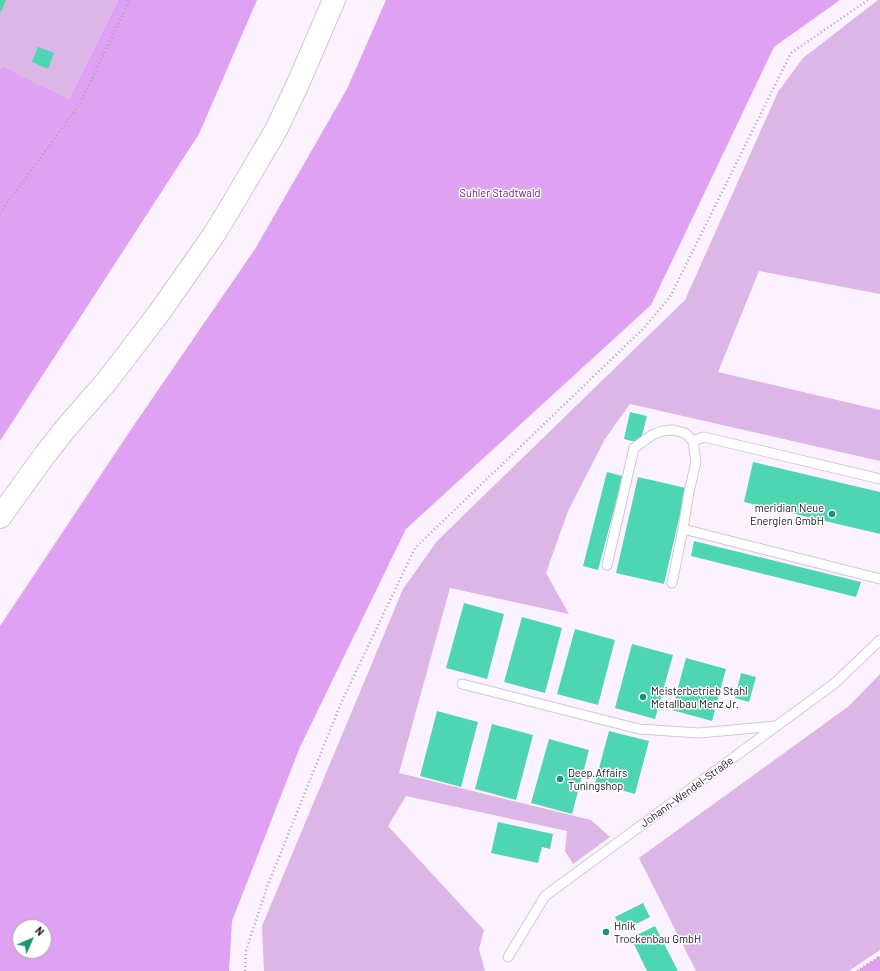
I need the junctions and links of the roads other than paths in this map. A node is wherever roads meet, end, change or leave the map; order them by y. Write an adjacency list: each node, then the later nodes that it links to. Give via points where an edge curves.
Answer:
1 (334, 0): 4 (main road, via 276,130 217,230 158,314 107,381 44,456)
2 (693, 441): 3 (lane, via 704,437); 5 (lane, via 696,462); 6 (lane, via 685,433 673,430 652,435 634,448)
3 (880, 479)
4 (0, 517)
5 (683, 529): 7 (lane); 8 (lane)
6 (607, 565)
7 (880, 579)
8 (672, 583)
9 (880, 640): 11 (lane, Johann-Wendel-Straße, via 835,683)
10 (462, 684): 11 (lane, via 639,729 699,733)
11 (777, 726): 12 (lane, Johann-Wendel-Straße, via 545,896)
12 (508, 957)

